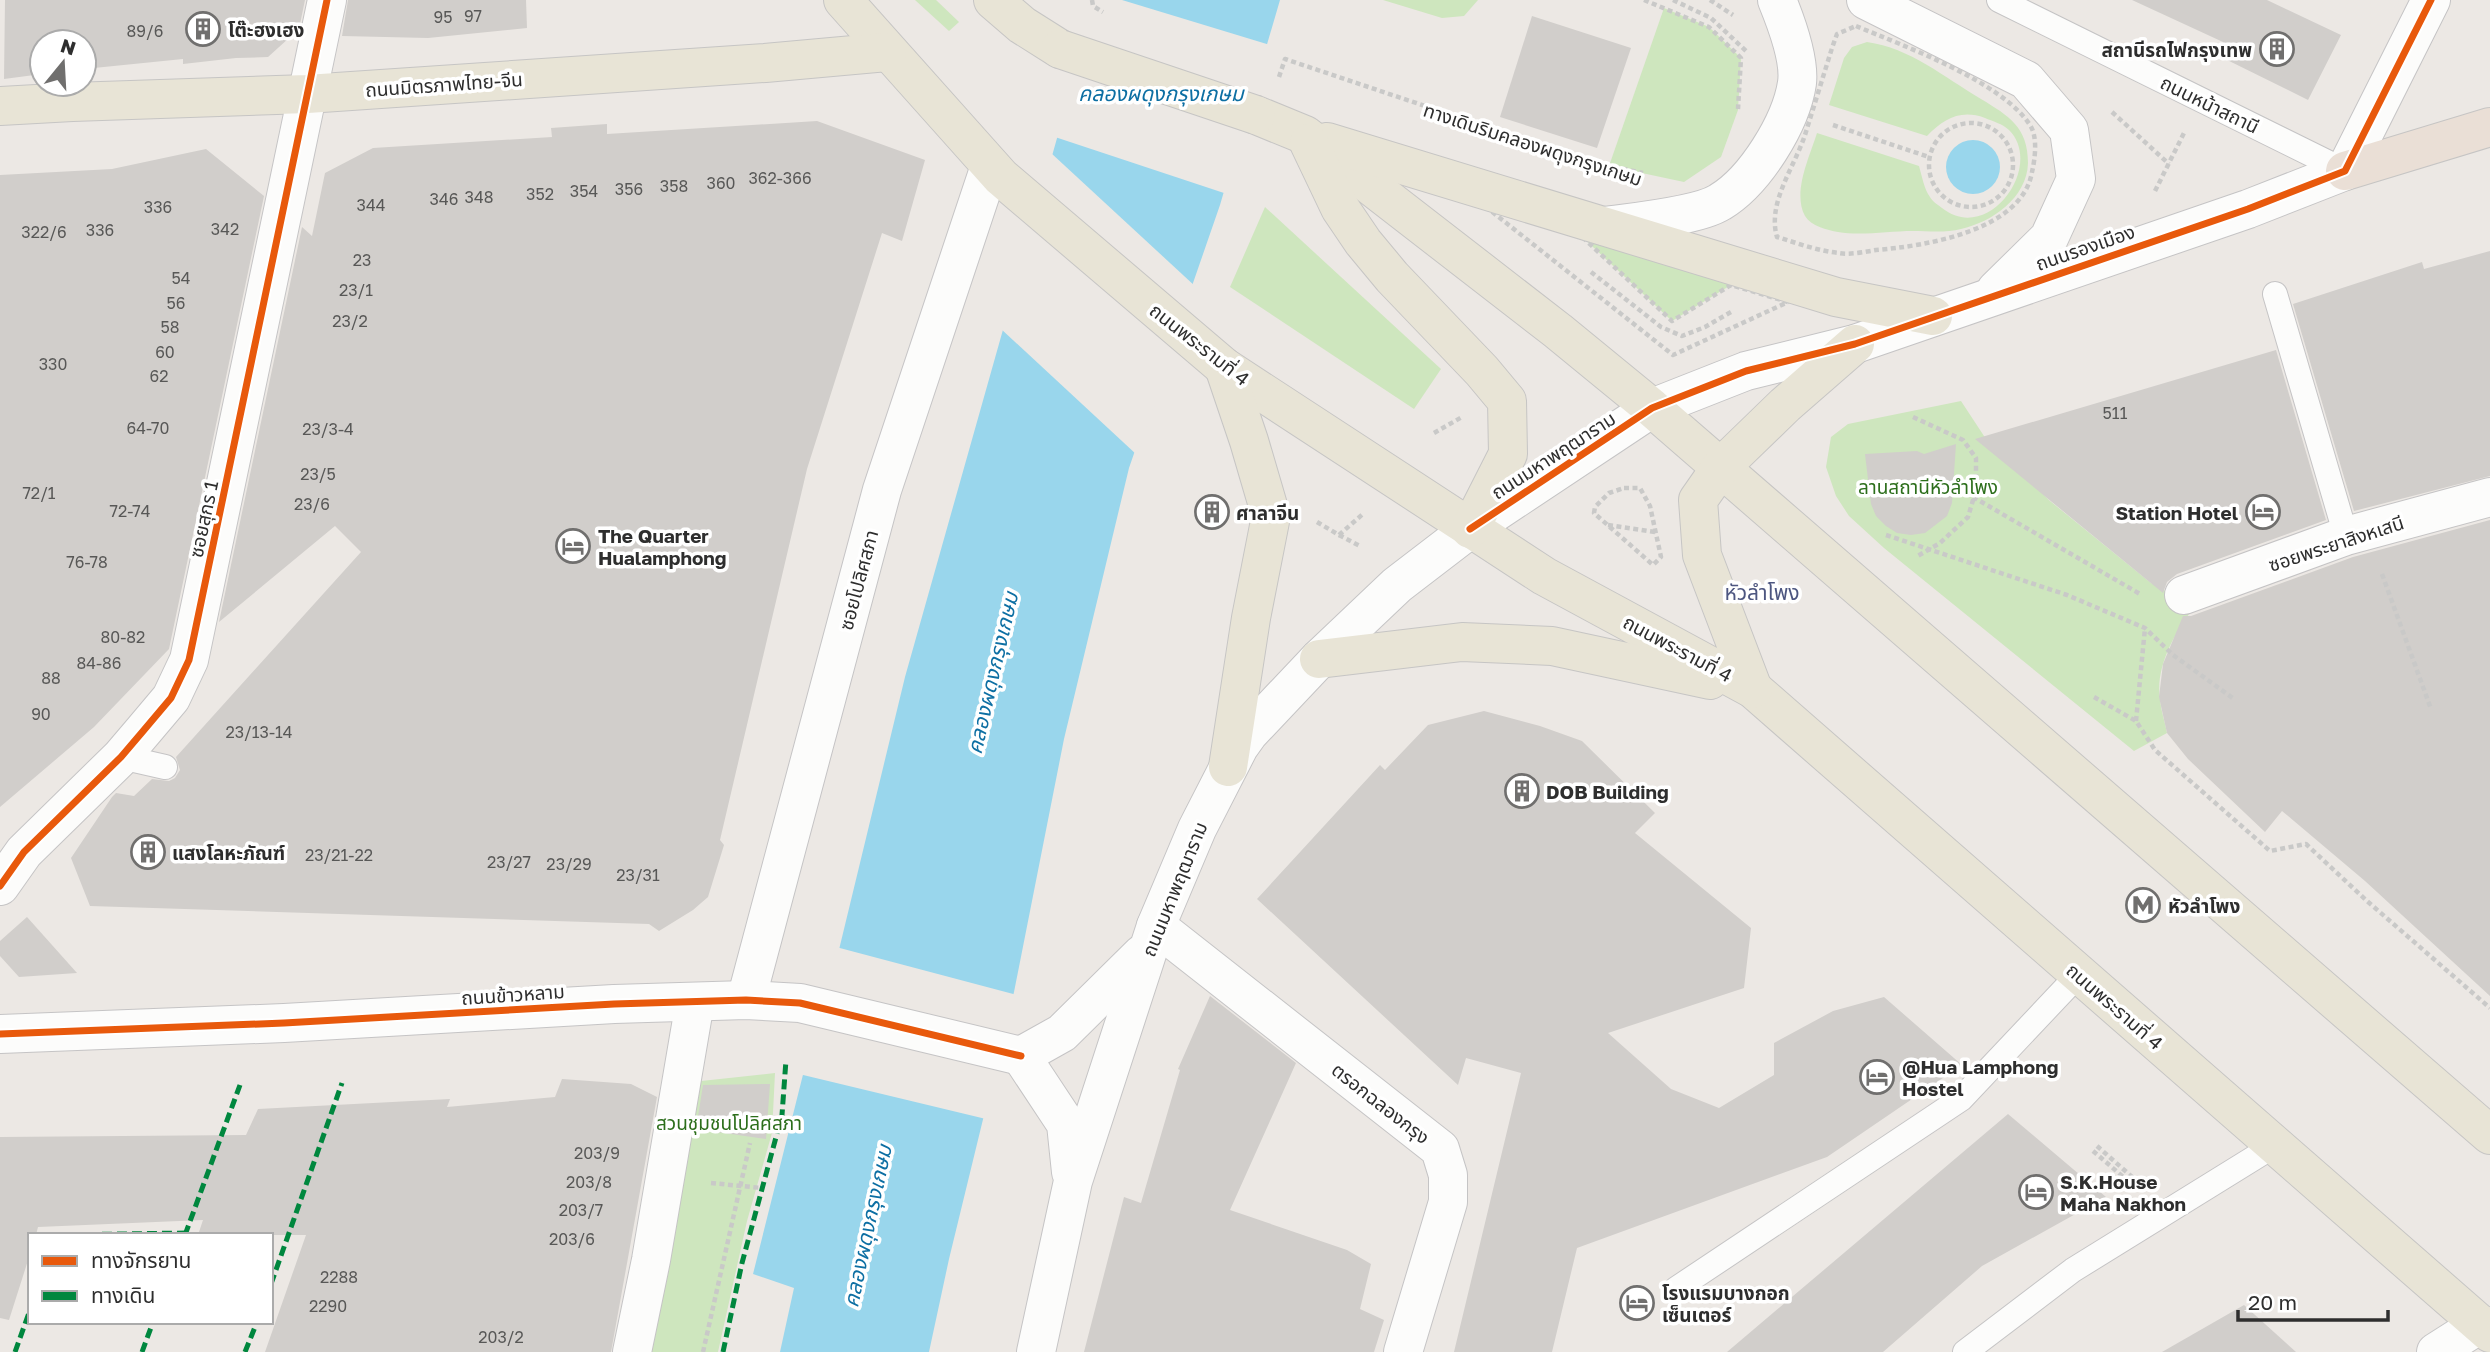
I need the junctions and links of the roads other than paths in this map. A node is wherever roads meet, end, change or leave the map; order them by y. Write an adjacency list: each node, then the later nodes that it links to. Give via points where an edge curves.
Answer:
1 (327, 0): 9 (street, ซอยสุกร 1)
2 (843, 0): 8 (main road, ถนนพระรามที่ 4)
3 (1777, 0): 15 (street, via 1790,34 1797,81 1786,123 1748,179 1719,203)
4 (1866, 0): 17 (street, via 2026,80 2069,130 2076,179 2049,238)
5 (1999, 0): 13 (lane, ถนนหน้าสถานี)
6 (2431, 0): 13 (street)
7 (994, 1): 12 (main road, bridge, via 1060,49 1266,100)
8 (887, 52): 9 (main road, ถนนมิตรภาพไทย-จีน); 14 (main road, ถนนพระรามที่ 4)
9 (307, 94): 10 (main road, ถนนมิตรภาพไทย-จีน); 29 (street, ซอยสุกร 1, via 190,660 171,698)
10 (0, 106)
11 (2490, 127): 13 (highway)
12 (1305, 135): 15 (main road); 21 (main road); 24 (main road, via 1340,208 1363,242 1507,401 1508,454)
13 (2345, 171): 17 (street, ถนนรองเมือง, via 2248,209)
14 (995, 172): 20 (main road, ถนนพระรามที่ 4); 35 (street, ซอยโปลิศสภา, via 882,490)
15 (1605, 226): 18 (main road, via 1836,297)
16 (2275, 294): 25 (lane)
17 (1990, 296): 18 (street, ถนนรองเมือง)
18 (1933, 316): 19 (street, ถนนรองเมือง)
19 (1855, 344): 21 (street, ถนนรองเมือง, via 1746,371); 22 (main road)
20 (1212, 357): 24 (main road, ถนนพระรามที่ 4); 31 (main road, via 1249,441 1270,516)
21 (1653, 408): 22 (main road); 24 (street, ถนนมหาพฤฒาราม)
22 (1721, 467): 28 (main road, via 1698,500 1702,555); 39 (main road)
23 (2490, 497): 25 (street, ซอยพระยาสิงหเสนี)
24 (1470, 529): 27 (street, ถนนมหาพฤฒาราม, via 1397,585); 28 (main road, ถนนพระรามที่ 4, via 1544,576)
25 (2356, 533): 26 (street, ซอยพระยาสิงหเสนี)
26 (2167, 598)
27 (1319, 659): 28 (main road, via 1462,642 1552,646); 31 (street, ถนนมหาพฤฒาราม, via 1249,733)
28 (1753, 689): 34 (main road, ถนนพระรามที่ 4)
29 (121, 757): 30 (lane); 32 (street, ซอยสุกร 1, via 24,852)
30 (165, 767)
31 (1228, 767): 33 (street, ถนนมหาพฤฒาราม)
32 (0, 886)
33 (1153, 937): 38 (street, via 1062,1033); 41 (street, ถนนมหาพฤฒาราม); 46 (street, ตรอกฉลองกรุง, via 1440,1149 1448,1175 1448,1202)
34 (2079, 974): 40 (main road, ถนนพระรามที่ 4); 42 (lane, via 1961,1099)
35 (746, 1000): 36 (street, ถนนข้าวหลาม); 38 (street, ถนนข้าวหลาม, via 800,1003)
36 (695, 1002): 37 (street, ถนนข้าวหลาม); 44 (street)
37 (0, 1034)
38 (1021, 1056): 41 (street, via 1066,1124)
39 (2490, 1135)
40 (2275, 1145): 43 (main road, ถนนพระรามที่ 4); 47 (lane, via 2073,1270)
41 (1073, 1181): 45 (street, ถนนมหาพฤฒาราม)
42 (1676, 1289)
43 (2485, 1328): 48 (street)
44 (632, 1352)
45 (1036, 1352)
46 (1403, 1352)
47 (1965, 1352)
48 (2436, 1352)

